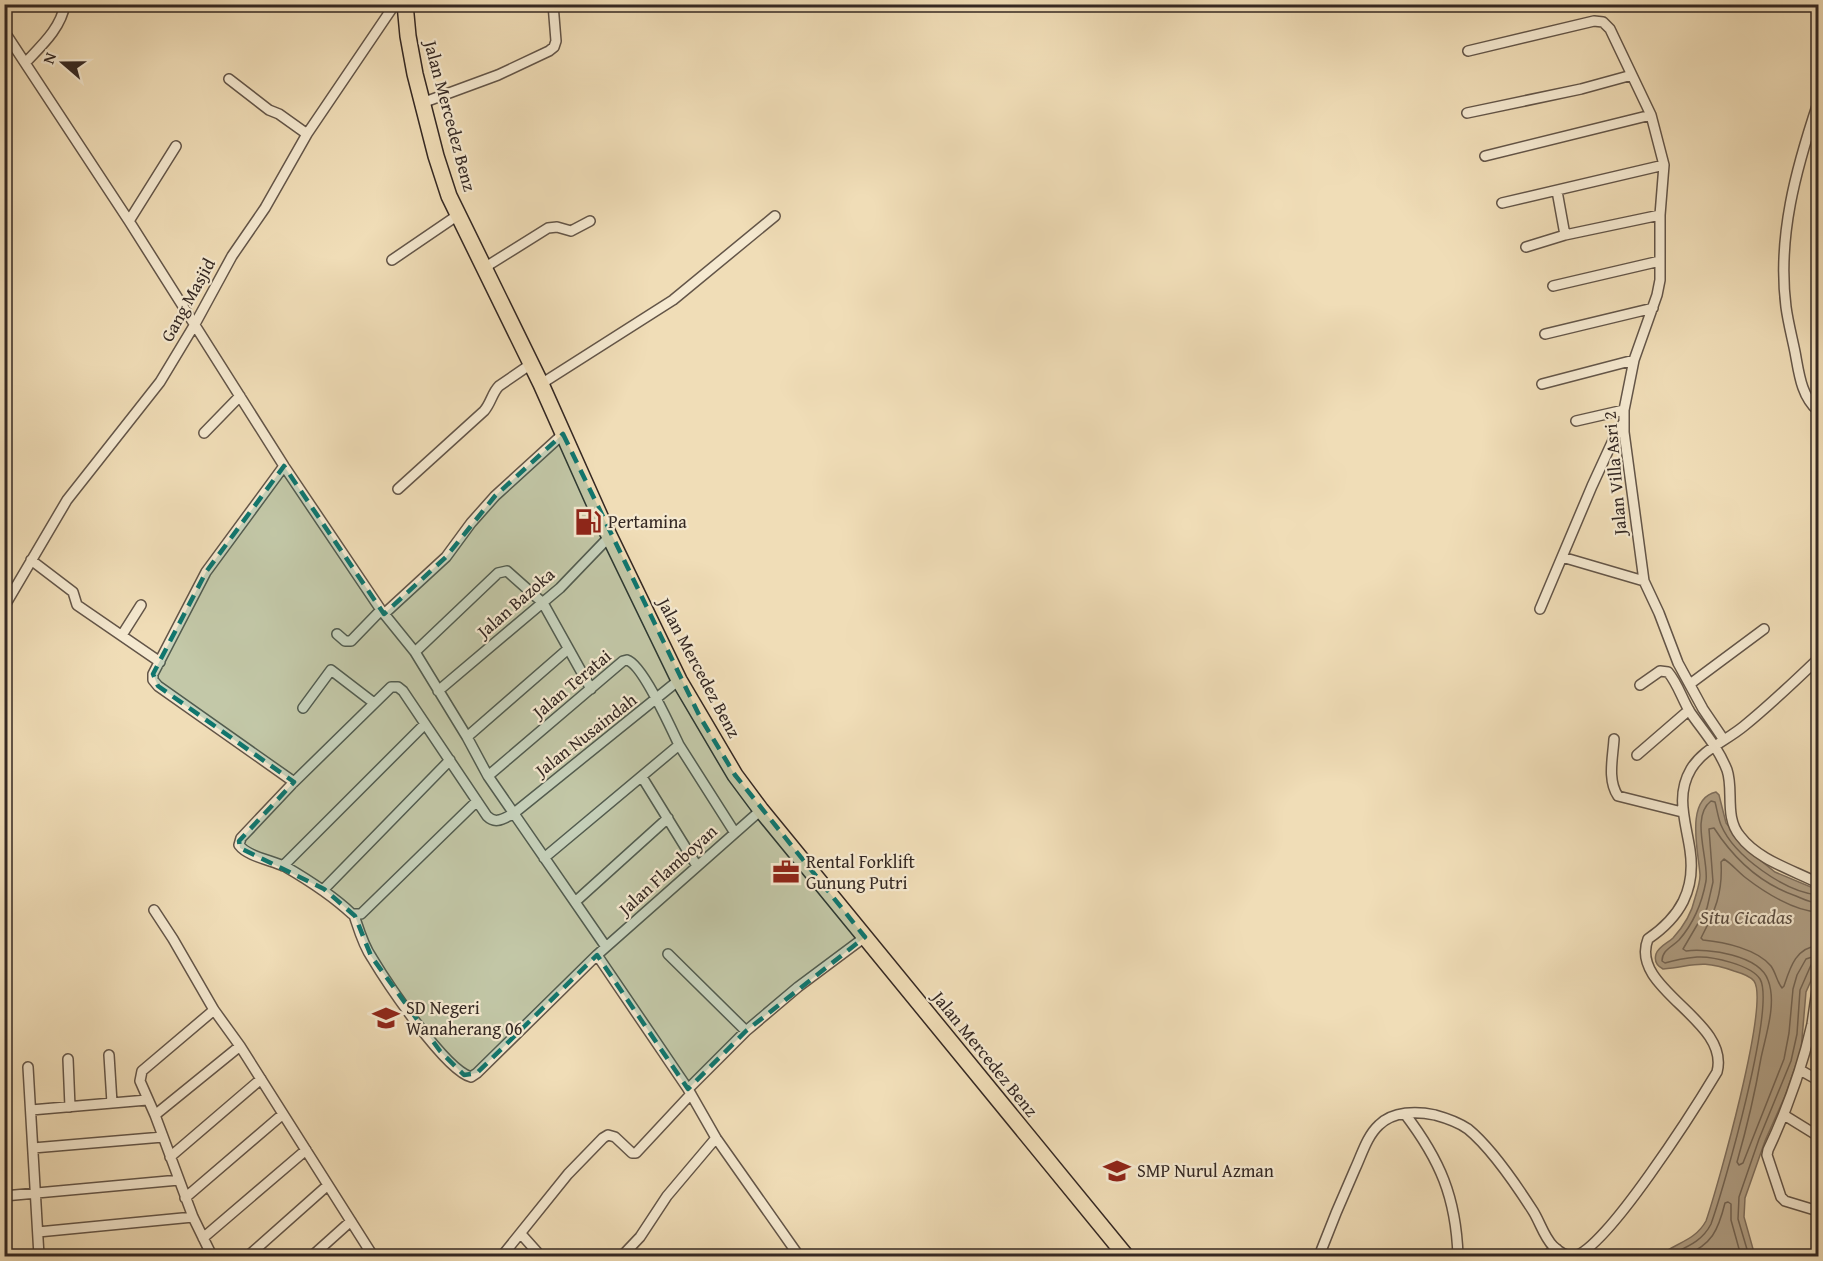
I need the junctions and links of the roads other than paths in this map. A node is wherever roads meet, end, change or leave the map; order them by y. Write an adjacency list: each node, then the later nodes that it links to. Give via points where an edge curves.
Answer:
1 (65, 4): 9 (street, via 63,16 49,38)
2 (395, 4): 16 (street, Gang Masjid)
3 (405, 4): 12 (main road, Jalan Mercedez Benz)
4 (553, 4): 12 (street, via 556,41 549,51)
5 (4, 31): 6 (street)
6 (12, 40): 7 (street); 9 (street)
7 (4, 49)
8 (1468, 51): 10 (street, Jalan Villa Asri 2, via 1603,22)
9 (26, 62): 25 (street)
10 (1632, 75): 14 (street); 15 (street, Jalan Villa Asri 2)
11 (229, 79): 16 (street)
12 (422, 103): 22 (main road, Jalan Mercedez Benz)
13 (1818, 103): 42 (street, via 1790,200 1784,254 1786,307 1799,375 1804,394)
14 (1467, 113)
15 (1651, 115): 18 (street); 19 (street, Jalan Villa Asri 2)
16 (307, 134): 34 (street, Gang Masjid, via 265,208 231,256)
17 (176, 146): 25 (street)
18 (1485, 156)
19 (1664, 165): 20 (street); 23 (street, Jalan Villa Asri 2)
20 (1557, 191): 21 (street); 27 (street)
21 (1502, 203)
22 (458, 215): 29 (street); 31 (main road, Jalan Mercedez Benz)
23 (1660, 215): 27 (street); 30 (street, Jalan Villa Asri 2)
24 (775, 216): 38 (street, via 673,300)
25 (129, 221): 34 (street)
26 (590, 221): 31 (street, via 571,231 548,228)
27 (1565, 235): 28 (street)
28 (1526, 247)
29 (393, 260)
30 (1660, 261): 32 (street); 33 (street, Jalan Villa Asri 2)
31 (484, 268): 37 (main road, Jalan Mercedez Benz)
32 (1553, 286)
33 (1653, 308): 35 (street); 36 (street, Jalan Villa Asri 2)
34 (195, 324): 40 (street); 51 (street, Gang Masjid, via 160,382 67,500)
35 (1545, 334)
36 (1634, 360): 39 (street); 41 (street, Jalan Villa Asri 2)
37 (531, 364): 38 (main road, Jalan Mercedez Benz); 48 (street, via 495,390 484,411)
38 (541, 384): 46 (main road, Jalan Mercedez Benz)
39 (1542, 384)
40 (240, 396): 45 (street); 47 (street)
41 (1624, 410): 43 (street); 44 (street, Jalan Villa Asri 2)
42 (1818, 411)
43 (1576, 421)
44 (1624, 422): 50 (street, via 1605,456); 52 (street, Jalan Villa Asri 2)
45 (204, 433)
46 (563, 434): 49 (main road, Jalan Mercedez Benz); 57 (street, via 495,496 446,557)
47 (284, 466): 57 (street); 64 (street, via 206,572)
48 (398, 489)
49 (610, 536): 53 (street, Jalan Bazoka); 65 (main road, Jalan Mercedez Benz)
50 (1562, 557): 52 (street); 56 (street)
51 (31, 560): 55 (street, Gang Masjid); 60 (street, via 73,592 77,605)
52 (1644, 581): 66 (street, Jalan Villa Asri 2)
53 (543, 603): 61 (street); 62 (street, via 509,573 501,572); 69 (street, Jalan Bazoka)
54 (141, 605): 60 (street)
55 (4, 607)
56 (1540, 609)
57 (383, 612): 59 (street, via 351,641); 62 (street)
58 (1764, 629): 66 (street)
59 (337, 634)
60 (123, 635): 64 (street)
61 (568, 649): 68 (street); 75 (street)
62 (415, 652): 69 (street)
63 (1818, 659): 77 (street, via 1742,728)
64 (160, 662): 83 (street, via 153,674 158,686)
65 (679, 680): 70 (street, Jalan Nusaindah); 85 (main road, Jalan Mercedez Benz, via 735,775)
66 (1690, 684): 77 (street, Jalan Villa Asri 2)
67 (1640, 685): 73 (street, via 1660,671 1668,672)
68 (591, 689): 70 (street, Jalan Teratai, via 622,661 630,660); 81 (street, Jalan Teratai)
69 (438, 691): 75 (street)
70 (657, 700): 78 (street, Jalan Teratai); 87 (street, Jalan Nusaindah)
71 (375, 703): 72 (street, via 331,670); 74 (street, via 392,687 398,687); 83 (street)
72 (303, 708)
73 (1689, 710): 77 (street); 79 (street)
74 (425, 724): 80 (street); 91 (street)
75 (467, 737): 81 (street)
76 (1614, 739): 86 (street, via 1611,777 1618,796)
77 (1719, 742): 86 (street, via 1689,771 1682,793); 93 (street, via 1728,775 1733,823 1740,836 1775,862)
78 (680, 745): 82 (street); 89 (street, Jalan Teratai)
79 (1637, 755)
80 (450, 760): 84 (street); 94 (street)
81 (488, 776): 87 (street)
82 (642, 777): 88 (street); 90 (street)
83 (294, 782): 91 (street, via 239,842 240,848)
84 (477, 801): 87 (street, via 491,820 499,821); 97 (street, via 361,914)
85 (761, 810): 89 (street, Jalan Flamboyan); 98 (main road, Jalan Mercedez Benz)
86 (1682, 812): 139 (street, via 1691,866 1687,892 1675,917 1648,939 1645,955 1651,971 1716,1047 1717,1072 1682,1130 1616,1220 1582,1253 1574,1256)
87 (513, 814): 90 (street)
88 (668, 818): 92 (street); 95 (street)
89 (735, 833): 92 (street, Jalan Flamboyan)
90 (544, 858): 95 (street)
91 (283, 866): 94 (street)
92 (698, 866): 99 (street, Jalan Flamboyan)
93 (1818, 883)
94 (324, 889): 97 (street)
95 (575, 902): 99 (street)
96 (154, 910): 103 (street)
97 (354, 915): 101 (street, Jalan Flamboyan, via 371,956 421,1027 440,1051 471,1077)
98 (865, 937): 105 (street); 149 (main road, Jalan Mercedez Benz)
99 (606, 947): 101 (street, Jalan Flamboyan)
100 (668, 954): 105 (street)
101 (597, 955): 113 (street)
102 (1818, 983): 104 (street)
103 (214, 1011): 106 (street); 114 (street, via 142,1071 140,1081)
104 (1815, 1024): 110 (street)
105 (746, 1031): 113 (street)
106 (240, 1046): 111 (street); 120 (street)
107 (109, 1055): 115 (street)
108 (68, 1059): 116 (street)
109 (28, 1067): 117 (street)
110 (1800, 1070): 112 (street); 121 (street)
111 (261, 1079): 118 (street); 127 (street)
112 (1818, 1080)
113 (690, 1091): 124 (street); 137 (street, via 636,1153 615,1137 603,1138 568,1174)
114 (147, 1100): 115 (street); 120 (street)
115 (112, 1103): 116 (street)
116 (70, 1107): 117 (street)
117 (31, 1110): 125 (street)
118 (283, 1114): 126 (street); 132 (street)
119 (1405, 1114): 139 (street, via 1434,1115 1467,1129 1523,1196); 150 (street, via 1385,1120 1373,1132); 151 (street, via 1441,1170 1454,1220)
120 (154, 1115): 123 (street)
121 (1784, 1115): 122 (street); 133 (street, via 1768,1150 1768,1161 1785,1201)
122 (1818, 1136)
123 (163, 1137): 125 (street); 127 (street)
124 (716, 1138): 147 (street); 148 (street)
125 (33, 1148): 130 (street)
126 (306, 1150): 129 (street); 138 (street)
127 (170, 1157): 128 (street)
128 (179, 1180): 130 (street); 132 (street)
129 (328, 1185): 135 (street); 144 (street)
130 (35, 1193): 131 (street); 136 (street)
131 (4, 1196)
132 (185, 1198): 134 (street)
133 (1818, 1211)
134 (193, 1217): 136 (street); 138 (street)
135 (351, 1221): 141 (street); 145 (street)
136 (38, 1232): 142 (street)
137 (521, 1234): 140 (street); 146 (street)
138 (203, 1238): 143 (street)
139 (1557, 1249): 152 (street)
140 (538, 1253)
141 (372, 1256)
142 (39, 1257)
143 (212, 1257)
144 (248, 1257)
145 (312, 1257)
146 (502, 1257)
147 (622, 1257)
148 (799, 1257)
149 (1126, 1257)
150 (1318, 1257)
151 (1458, 1257)
152 (1545, 1257)

